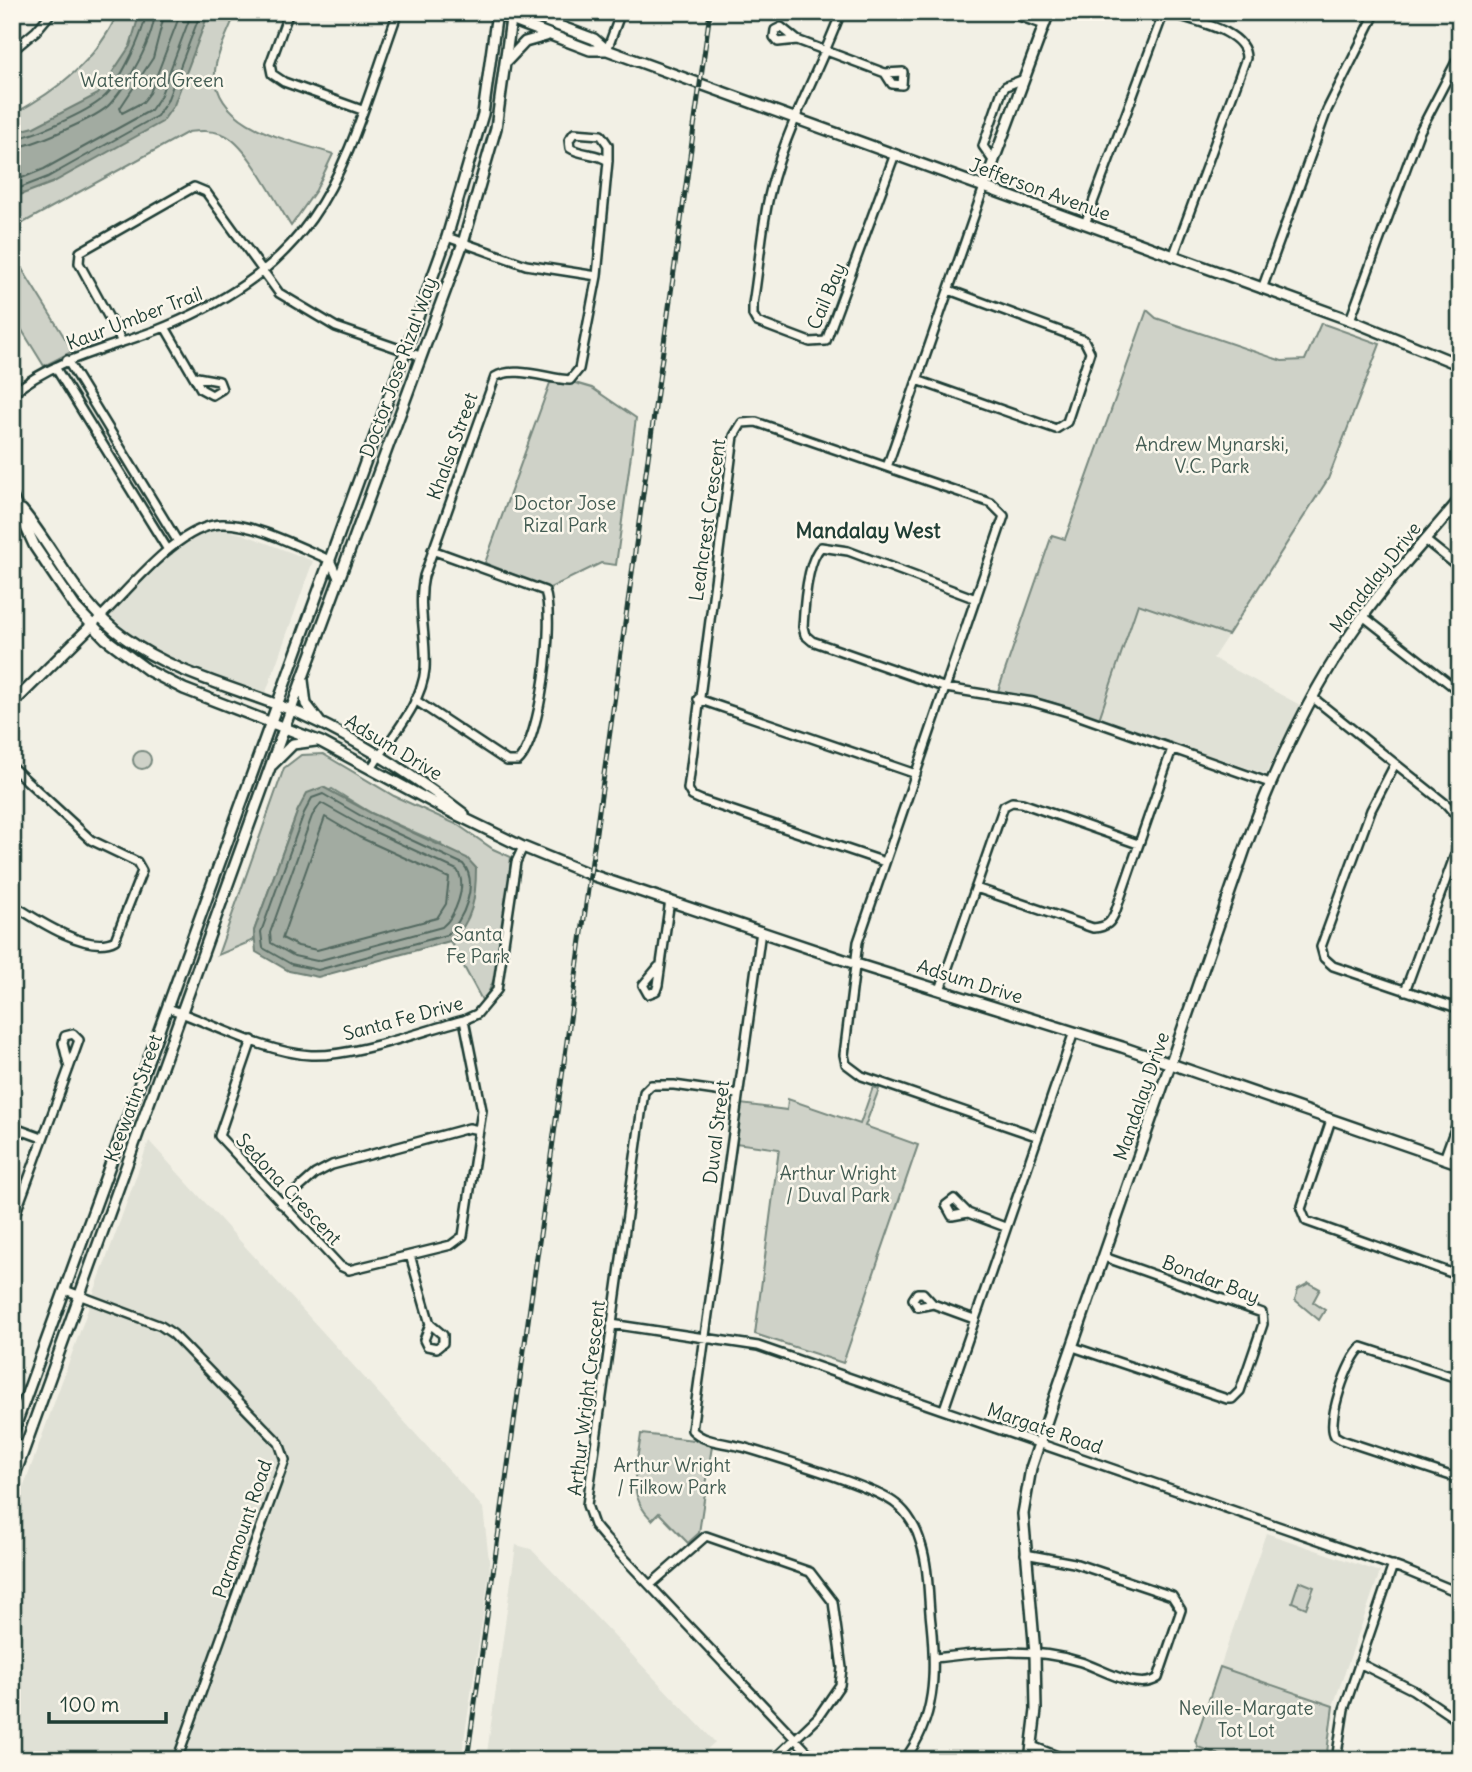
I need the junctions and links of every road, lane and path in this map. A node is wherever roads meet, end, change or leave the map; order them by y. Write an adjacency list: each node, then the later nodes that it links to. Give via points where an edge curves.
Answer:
1 (52, 12): 19 (street)
2 (289, 12): 25 (street, via 270,64 272,74)
3 (398, 12): 25 (street, Kaur Umber Trail)
4 (522, 12): 14 (street, Jefferson Avenue)
5 (537, 12): 14 (street)
6 (621, 12): 18 (street)
7 (841, 12): 20 (street)
8 (1008, 12): 15 (street)
9 (1048, 12): 15 (street)
10 (1166, 12): 31 (street); 34 (street, via 1238,39 1246,49)
11 (1376, 12): 37 (street, via 1327,110)
12 (495, 13): 13 (street, Jefferson Avenue); 32 (street, Doctor Jose Rizal Way, via 483,114)
13 (511, 16): 16 (street, Jefferson Avenue); 22 (street, Doctor Jose Rizal Way)
14 (554, 24): 18 (street, Jefferson Avenue, via 594,39)
15 (1044, 25): 24 (street)
16 (550, 35): 18 (street, Jefferson Avenue, via 590,50); 22 (street, via 532,37)
17 (797, 40): 20 (street)
18 (607, 50): 26 (street, Jefferson Avenue)
19 (12, 51)
20 (826, 51): 23 (street); 26 (street)
21 (1460, 54): 39 (street, via 1419,133)
22 (506, 63): 33 (street, Doctor Jose Rizal Way, via 496,128)
23 (885, 73)
24 (1024, 79): 29 (street); 29 (street, via 1002,91 985,134 983,146)
25 (362, 110): 35 (street, Kaur Umber Trail, via 318,213)
26 (795, 117): 27 (street, Jefferson Avenue); 27 (street, Cail Bay, via 768,199 752,315 765,327 818,344 830,337)
27 (895, 154): 30 (street, Jefferson Avenue)
28 (608, 161): 28 (street, via 608,145 601,135 574,133 569,140 576,152); 36 (street, Khalsa Street)
29 (994, 162): 30 (street)
30 (984, 187): 31 (street, Jefferson Avenue); 38 (street)
31 (1086, 225): 34 (street, Jefferson Avenue)
32 (447, 237): 33 (street); 42 (street, Doctor Jose Rizal Way)
33 (463, 243): 36 (street, via 526,265); 43 (street, Doctor Jose Rizal Way)
34 (1173, 257): 37 (street, Jefferson Avenue)
35 (262, 273): 40 (street, Kaur Umber Trail, via 211,306); 41 (street, via 206,192 186,189 80,252 79,263); 42 (street, via 279,293 310,314)
36 (597, 276): 55 (street, Khalsa Street, via 576,375 570,380 512,372 495,377)
37 (1262, 289): 39 (street, Jefferson Avenue)
38 (949, 290): 48 (street); 48 (street, via 1084,340 1090,352 1067,422 1056,429)
39 (1350, 320): 45 (street, Jefferson Avenue)
40 (165, 327): 41 (street, Kaur Umber Trail); 47 (street)
41 (121, 340): 44 (street, Kaur Umber Trail)
42 (405, 351): 43 (street); 57 (street, Doctor Jose Rizal Way)
43 (419, 356): 59 (street, Doctor Jose Rizal Way)
44 (67, 360): 46 (street, Kaur Umber Trail); 54 (street)
45 (1460, 365)
46 (55, 367): 49 (street, Kaur Umber Trail); 56 (street)
47 (197, 377)
48 (918, 380): 50 (street)
49 (12, 394)
50 (887, 467): 60 (street, Leahcrest Crescent, via 1000,510 1002,525); 68 (street, Leahcrest Crescent, via 757,422 742,422 737,429)
51 (1460, 499): 53 (street, Mandalay Drive)
52 (14, 500): 62 (street, Adsum Drive, via 70,582); 63 (street, Adsum Drive, via 46,566)
53 (1425, 540): 58 (street); 61 (street, Mandalay Drive)
54 (178, 542): 56 (street); 57 (street, via 196,530 223,524 243,527)
55 (432, 550): 69 (street, Khalsa Street, via 420,594 425,667); 69 (street, via 545,591 545,657 531,736 518,761 507,761)
56 (168, 551): 62 (street)
57 (330, 560): 59 (street); 71 (street, Doctor Jose Rizal Way)
58 (1460, 568)
59 (339, 580): 64 (street, Doctor Jose Rizal Way)
60 (976, 599): 65 (street, Leahcrest Crescent); 65 (street, via 838,548 821,547 814,553 803,615 805,635)
61 (1363, 616): 66 (street); 67 (street, Mandalay Drive)
62 (101, 617): 63 (street); 71 (street, Adsum Drive, via 122,637 163,662)
63 (92, 625): 70 (street); 73 (street, Adsum Drive, via 138,663 170,682)
64 (302, 677): 72 (street, Doctor Jose Rizal Way); 75 (street, via 306,704)
65 (946, 688): 77 (street, via 1033,702); 83 (street, Leahcrest Crescent)
66 (1460, 692)
67 (1312, 697): 79 (street); 84 (street, Mandalay Drive)
68 (698, 699): 83 (street); 90 (street, Leahcrest Crescent, via 687,780 692,796)
69 (415, 700): 78 (street, Khalsa Street)
70 (12, 704)
71 (278, 705): 72 (street, Adsum Drive); 73 (street, Doctor Jose Rizal Way)
72 (290, 710): 74 (street, Doctor Jose Rizal Way); 75 (street, Adsum Drive)
73 (273, 721): 74 (street, Adsum Drive); 99 (street, Keewatin Street)
74 (285, 726): 76 (street, Adsum Drive); 81 (street, Keewatin Street)
75 (326, 726): 78 (street, Adsum Drive)
76 (321, 742): 81 (street, via 293,744); 82 (street, Adsum Drive)
77 (1172, 749): 84 (street); 88 (street)
78 (379, 755): 82 (street, Khalsa Street); 86 (street, Adsum Drive)
79 (1395, 764): 85 (street); 98 (street, via 1371,810 1321,947 1333,966)
80 (12, 767): 93 (street, via 71,824 101,848 137,862 142,872 115,940 106,945 93,945 49,927)
81 (269, 768): 101 (street, Keewatin Street)
82 (371, 769): 86 (street, Adsum Drive)
83 (916, 774): 90 (street, Leahcrest Crescent)
84 (1270, 783): 105 (street, Mandalay Drive)
85 (1460, 820)
86 (474, 821): 89 (street, Adsum Drive)
87 (1460, 841): 98 (street)
88 (1138, 844): 91 (street, via 1116,911 1103,928); 91 (street, via 1012,802 1000,815)
89 (523, 847): 92 (street, Adsum Drive); 102 (street, Santa Fe Drive, via 516,862 497,990 477,1014)
90 (885, 862): 95 (street, Leahcrest Crescent, via 858,942)
91 (976, 888): 97 (street)
92 (670, 900): 94 (street, Adsum Drive); 96 (street)
93 (12, 904)
94 (761, 931): 95 (street, Adsum Drive); 107 (street, Duval Street)
95 (856, 964): 97 (street, Adsum Drive); 112 (street, Leahcrest Crescent, via 844,1055 852,1072)
96 (658, 967)
97 (940, 990): 103 (street, Adsum Drive)
98 (1405, 991): 100 (street)
99 (168, 1008): 101 (street, Santa Fe Drive); 123 (street, Keewatin Street)
100 (1460, 1009)
101 (183, 1013): 104 (street, Santa Fe Drive); 124 (street, Keewatin Street)
102 (464, 1020): 104 (street, Santa Fe Drive, via 323,1054 289,1051); 111 (street, Sedona Crescent, via 480,1092)
103 (1074, 1032): 105 (street, Adsum Drive); 112 (street)
104 (252, 1040): 116 (street, Sedona Crescent, via 219,1136)
105 (1171, 1064): 109 (street, Adsum Drive); 121 (street, Mandalay Drive)
106 (69, 1068): 113 (street)
107 (737, 1094): 128 (street, Arthur Wright Crescent, via 674,1085 651,1085 644,1092); 129 (street, Duval Street)
108 (1460, 1115): 114 (street)
109 (1331, 1119): 114 (street, Adsum Drive); 122 (street, via 1301,1209 1306,1221)
110 (12, 1127): 113 (street)
111 (479, 1129): 116 (street, via 332,1165); 120 (street, Sedona Crescent, via 463,1236 451,1245)
112 (1036, 1136): 119 (street)
113 (42, 1138): 118 (street)
114 (1444, 1159): 115 (street, Adsum Drive)
115 (1460, 1164)
116 (282, 1204): 120 (street, Sedona Crescent, via 349,1270)
117 (968, 1213): 119 (street)
118 (12, 1220)
119 (1005, 1227): 126 (street)
120 (410, 1255): 127 (street)
121 (1104, 1257): 130 (street, Mandalay Drive); 130 (street, Bondar Bay, via 1262,1313 1263,1324 1240,1391 1227,1399)
122 (1460, 1276)
123 (65, 1290): 124 (street, Paramount Road); 133 (street, Keewatin Street)
124 (79, 1295): 134 (street, Keewatin Street); 150 (street, Paramount Road, via 172,1333 284,1452 285,1460)
125 (933, 1304): 126 (street)
126 (974, 1319): 132 (street)
127 (430, 1324)
128 (611, 1324): 129 (street, Margate Road); 142 (street, Arthur Wright Crescent, via 587,1505 594,1525)
129 (704, 1338): 132 (street, Margate Road, via 758,1346); 145 (street, via 692,1430 702,1438 764,1453 897,1504 911,1520 921,1543)
130 (1073, 1347): 136 (street, Mandalay Drive)
131 (1460, 1379): 138 (street, via 1362,1347 1352,1359 1330,1425 1342,1440)
132 (944, 1409): 136 (street, Margate Road)
133 (13, 1431): 134 (street)
134 (29, 1433): 137 (street, Keewatin Street)
135 (12, 1443): 137 (street)
136 (1040, 1443): 140 (street, Mandalay Drive, via 1026,1491); 141 (street, Margate Road)
137 (24, 1447): 139 (street, Keewatin Street)
138 (1460, 1479)
139 (12, 1483)
140 (1025, 1554): 144 (street, Mandalay Drive); 144 (street, via 1074,1563 1166,1593 1178,1601 1181,1610 1158,1678 1148,1683 1064,1657)
141 (1393, 1565): 143 (street, Margate Road); 146 (street)
142 (650, 1585): 148 (street, Arthur Wright Crescent); 148 (street, via 706,1536 810,1572 833,1602 842,1668 833,1698)
143 (1460, 1593)
144 (1035, 1653): 145 (street); 149 (street, Mandalay Drive)
145 (935, 1658): 153 (street, via 928,1712)
146 (1359, 1663): 147 (street, via 1413,1690); 156 (street, via 1344,1709)
147 (1460, 1722)
148 (795, 1739): 151 (street); 152 (street, Arthur Wright Crescent)
149 (1032, 1746): 154 (street, Mandalay Drive); 155 (street)
150 (177, 1760)
151 (774, 1760)
152 (815, 1760)
153 (904, 1760)
154 (1030, 1760)
155 (1068, 1760)
156 (1336, 1760)

